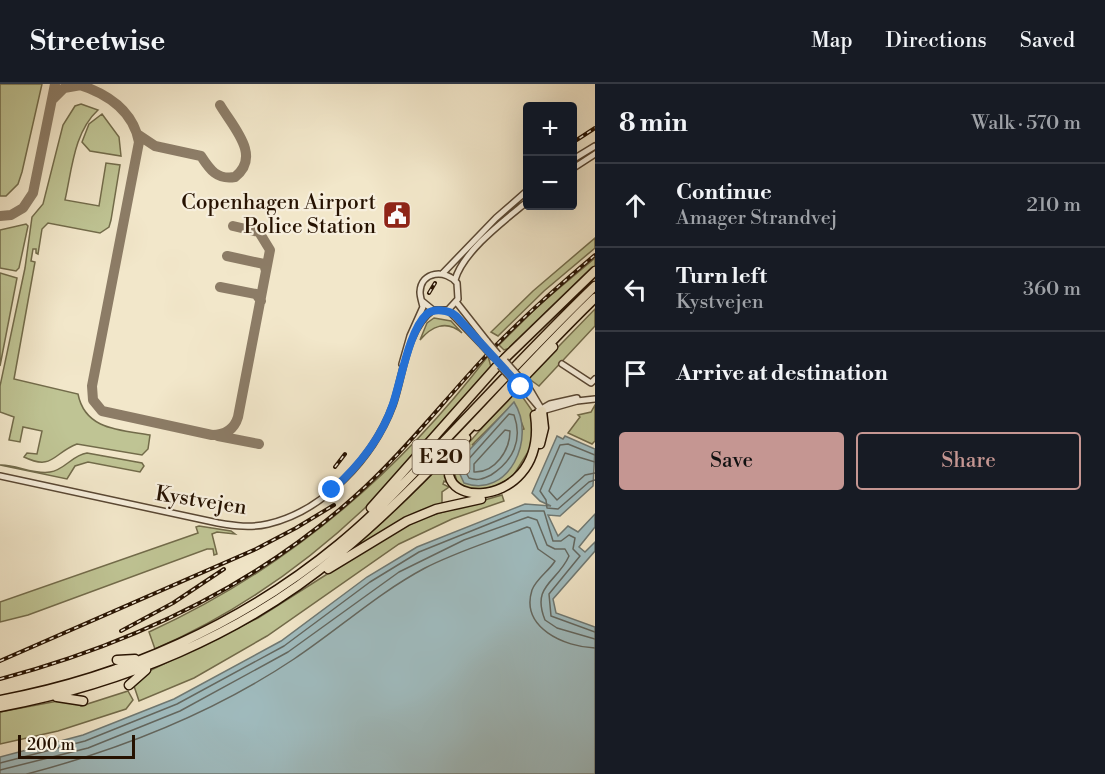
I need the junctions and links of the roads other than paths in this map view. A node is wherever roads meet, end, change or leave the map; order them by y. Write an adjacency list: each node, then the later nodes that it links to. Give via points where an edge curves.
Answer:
1 (595, 146): 3 (street)
2 (595, 154): 4 (street)
3 (577, 157)
4 (577, 166)
5 (523, 194): 8 (street)
6 (523, 205): 9 (street, via 483,240 461,265)
7 (595, 272): 18 (highway)
8 (443, 273): 9 (street); 12 (street, via 423,281)
9 (455, 280): 13 (street, via 459,291)
10 (595, 286): 26 (highway, E 20, via 383,504)
11 (595, 298): 27 (highway, E 20, via 384,514 338,556)
12 (422, 301): 15 (street); 21 (street, Kystvejen)
13 (457, 303): 16 (street); 17 (street)
14 (595, 304): 24 (highway, via 455,451 449,468 456,486 465,493 480,495 499,489 516,477 534,450)
15 (433, 310): 16 (street); 21 (street, Kystvejen, via 418,330)
16 (448, 310): 17 (street)
17 (485, 343): 18 (street, bridge)
18 (500, 360): 22 (street, bridge); 22 (street, bridge, via 511,378); 26 (highway, via 365,514)
19 (562, 364): 20 (street, via 591,383)
20 (595, 380)
21 (400, 381): 25 (street, Kystvejen, via 381,430 349,475 301,511 267,524 218,523)
22 (526, 391): 24 (street)
23 (595, 397): 24 (street)
24 (539, 411): 27 (highway, via 544,428 537,455 510,487 407,521)
25 (0, 476)
26 (292, 579): 28 (highway, E 20, via 222,622)
27 (274, 602): 30 (highway, E 20)
28 (152, 655): 29 (highway); 33 (highway, E 20)
29 (117, 660)
30 (161, 661): 32 (highway); 34 (highway, E 20)
31 (73, 675): 33 (highway)
32 (129, 685)
33 (45, 690): 35 (highway, E 20)
34 (54, 696): 36 (highway); 37 (highway, E 20)
35 (0, 700)
36 (83, 701)
37 (0, 707)

